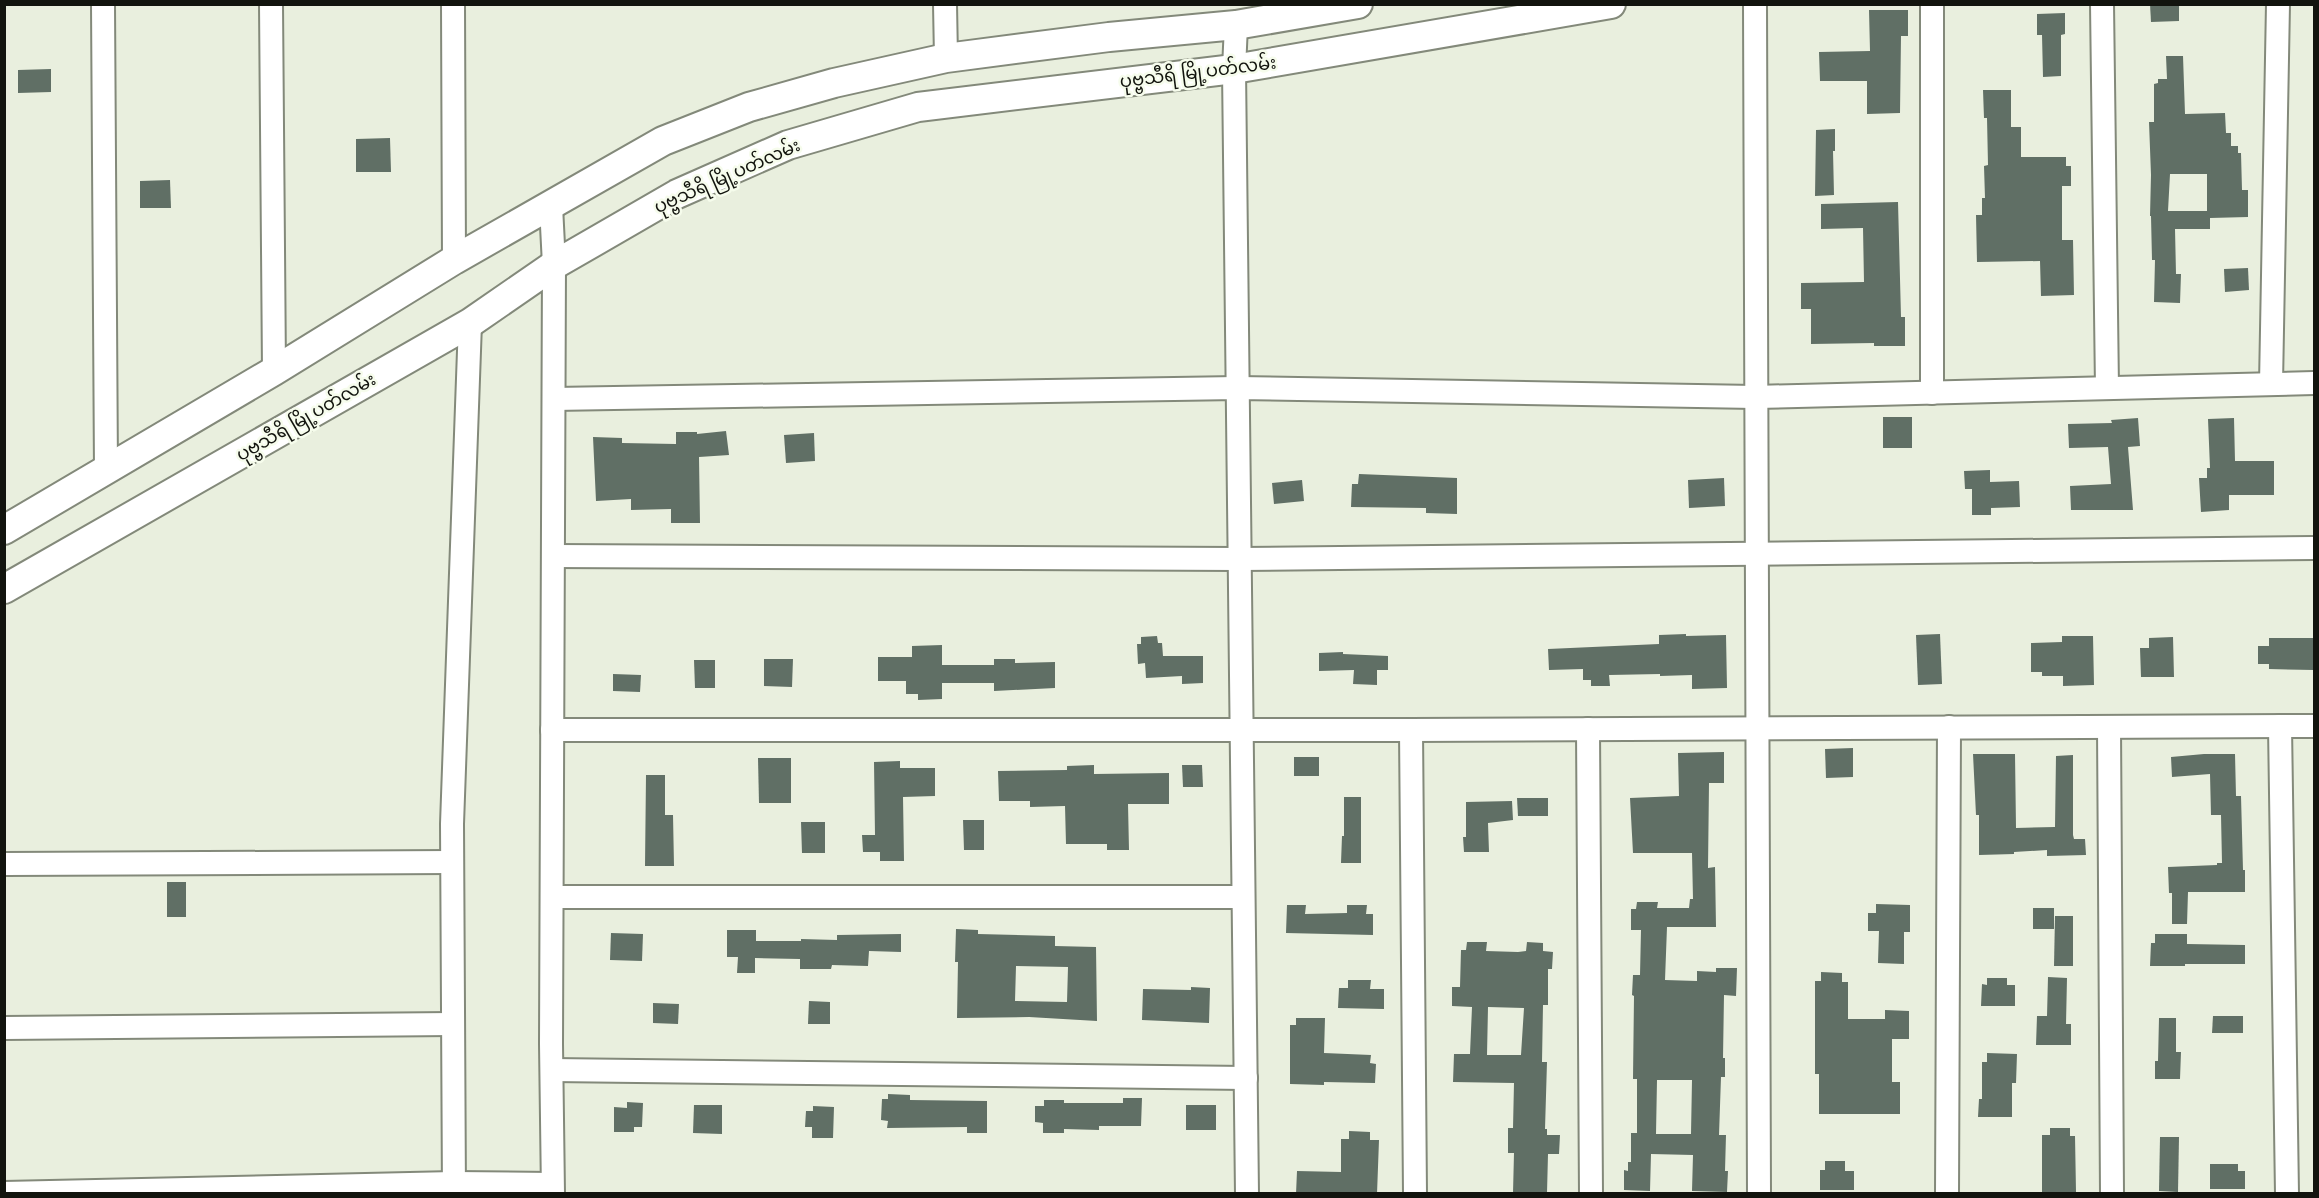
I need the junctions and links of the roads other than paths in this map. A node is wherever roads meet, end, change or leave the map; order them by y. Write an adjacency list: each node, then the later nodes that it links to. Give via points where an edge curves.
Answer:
1 (103, 4): 26 (street)
2 (271, 4): 18 (street)
3 (453, 4): 15 (street)
4 (945, 4): 12 (street)
5 (1358, 4): 11 (main road)
6 (1611, 4): 13 (main road, ပုဗ္ဗသီရိ မြို့ပတ်လမ်း)
7 (1755, 4): 24 (street)
8 (1932, 4): 23 (street)
9 (2102, 4): 22 (street)
10 (2278, 4): 20 (street)
11 (1236, 25): 12 (main road); 13 (street)
12 (946, 58): 14 (main road, via 749,107 663,141)
13 (1234, 69): 16 (main road, ပုဗ္ဗသီရိ မြို့ပတ်လမ်း, via 918,107 788,145 677,194); 21 (street)
14 (551, 206): 15 (main road); 16 (street)
15 (454, 260): 18 (main road)
16 (554, 265): 17 (main road, ပုဗ္ဗသီရိ မြို့ပတ်လမ်း); 25 (street)
17 (470, 322): 32 (main road, ပုဗ္ဗသီရိ မြို့ပတ်လမ်း); 42 (street)
18 (274, 371): 26 (main road)
19 (2314, 383): 20 (street)
20 (2271, 384): 22 (street)
21 (1237, 388): 24 (street); 25 (street); 31 (street)
22 (2107, 388): 23 (street)
23 (1932, 393): 24 (street)
24 (1755, 397): 29 (street)
25 (554, 399): 30 (street)
26 (106, 471): 27 (main road)
27 (4, 530)
28 (2314, 548): 29 (street)
29 (1755, 554): 31 (street); 36 (street)
30 (553, 556): 31 (street); 38 (street)
31 (1239, 559): 40 (street)
32 (4, 589)
33 (2280, 726): 34 (street); 35 (street); 59 (street)
34 (2314, 726)
35 (2109, 727): 37 (street); 58 (street)
36 (1757, 728): 37 (street); 39 (street); 56 (street)
37 (1948, 728): 57 (street)
38 (552, 729): 40 (street); 44 (street)
39 (1588, 729): 41 (street); 55 (street)
40 (1241, 730): 41 (street); 45 (street)
41 (1411, 730): 54 (street)
42 (452, 862): 43 (street); 46 (street)
43 (4, 864)
44 (552, 897): 45 (street); 48 (street)
45 (1243, 897): 49 (street)
46 (453, 1024): 47 (street); 50 (street)
47 (4, 1028)
48 (552, 1070): 49 (street); 51 (street)
49 (1246, 1078): 53 (street)
50 (454, 1188): 51 (street); 52 (street)
51 (553, 1189)
52 (4, 1193)
53 (1247, 1194)
54 (1415, 1194)
55 (1591, 1194)
56 (1759, 1194)
57 (1947, 1194)
58 (2112, 1194)
59 (2287, 1194)

